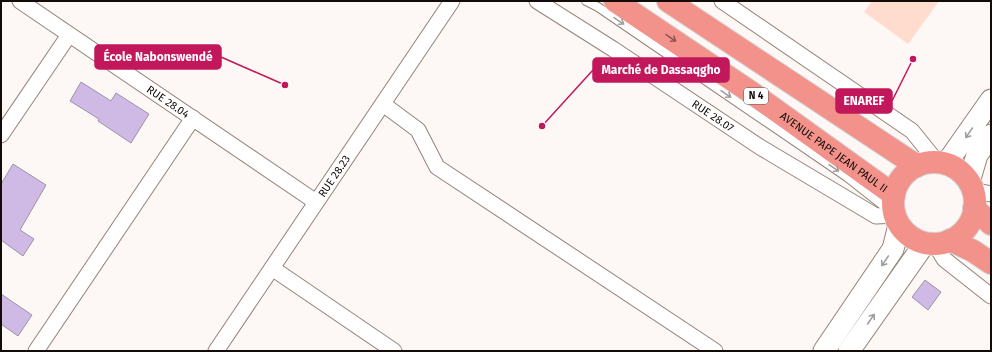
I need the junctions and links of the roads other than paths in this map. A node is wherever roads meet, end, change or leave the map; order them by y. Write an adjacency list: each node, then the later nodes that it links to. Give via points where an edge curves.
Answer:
1 (20, 1): 8 (street, RUE 28.04)
2 (452, 1): 11 (street, RUE 28.23)
3 (537, 1): 18 (street, RUE 28.07, via 760,147 876,216)
4 (586, 1): 18 (lane, one-way to 18)
5 (615, 1): 18 (highway, AVENUE PAPE JEAN PAUL II / N 4, one-way to 18, via 752,93)
6 (668, 1): 15 (highway)
7 (722, 1): 15 (street, via 912,131)
8 (69, 35): 12 (street, RUE 28.04); 13 (street)
9 (793, 73): 15 (lane)
10 (991, 100): 15 (street, one-way to 15)
11 (383, 104): 17 (street, RUE 28.23); 27 (street, via 418,130 437,167)
12 (193, 118): 17 (street, RUE 28.04); 24 (street)
13 (1, 135)
14 (991, 135): 16 (street, via 977,155)
15 (932, 164): 16 (highway, via 963,174); 18 (highway, AVENUE PAPE JEAN PAUL II, via 902,177)
16 (979, 200): 19 (highway, via 968,225 962,232)
17 (316, 202): 22 (street, RUE 28.23)
18 (896, 212): 19 (highway, AVENUE PAPE JEAN PAUL II / N 4, via 912,238); 28 (street, one-way to 28, via 893,249)
19 (938, 242): 20 (lane); 21 (highway, AVENUE PAPE JEAN PAUL II / N 4); 23 (street, via 944,259); 29 (street, one-way to 19)
20 (968, 259)
21 (991, 263)
22 (272, 268): 25 (street, RUE 28.23); 26 (street)
23 (991, 296)
24 (36, 351)
25 (216, 351)
26 (394, 351)
27 (715, 351)
28 (824, 351)
29 (849, 351)

